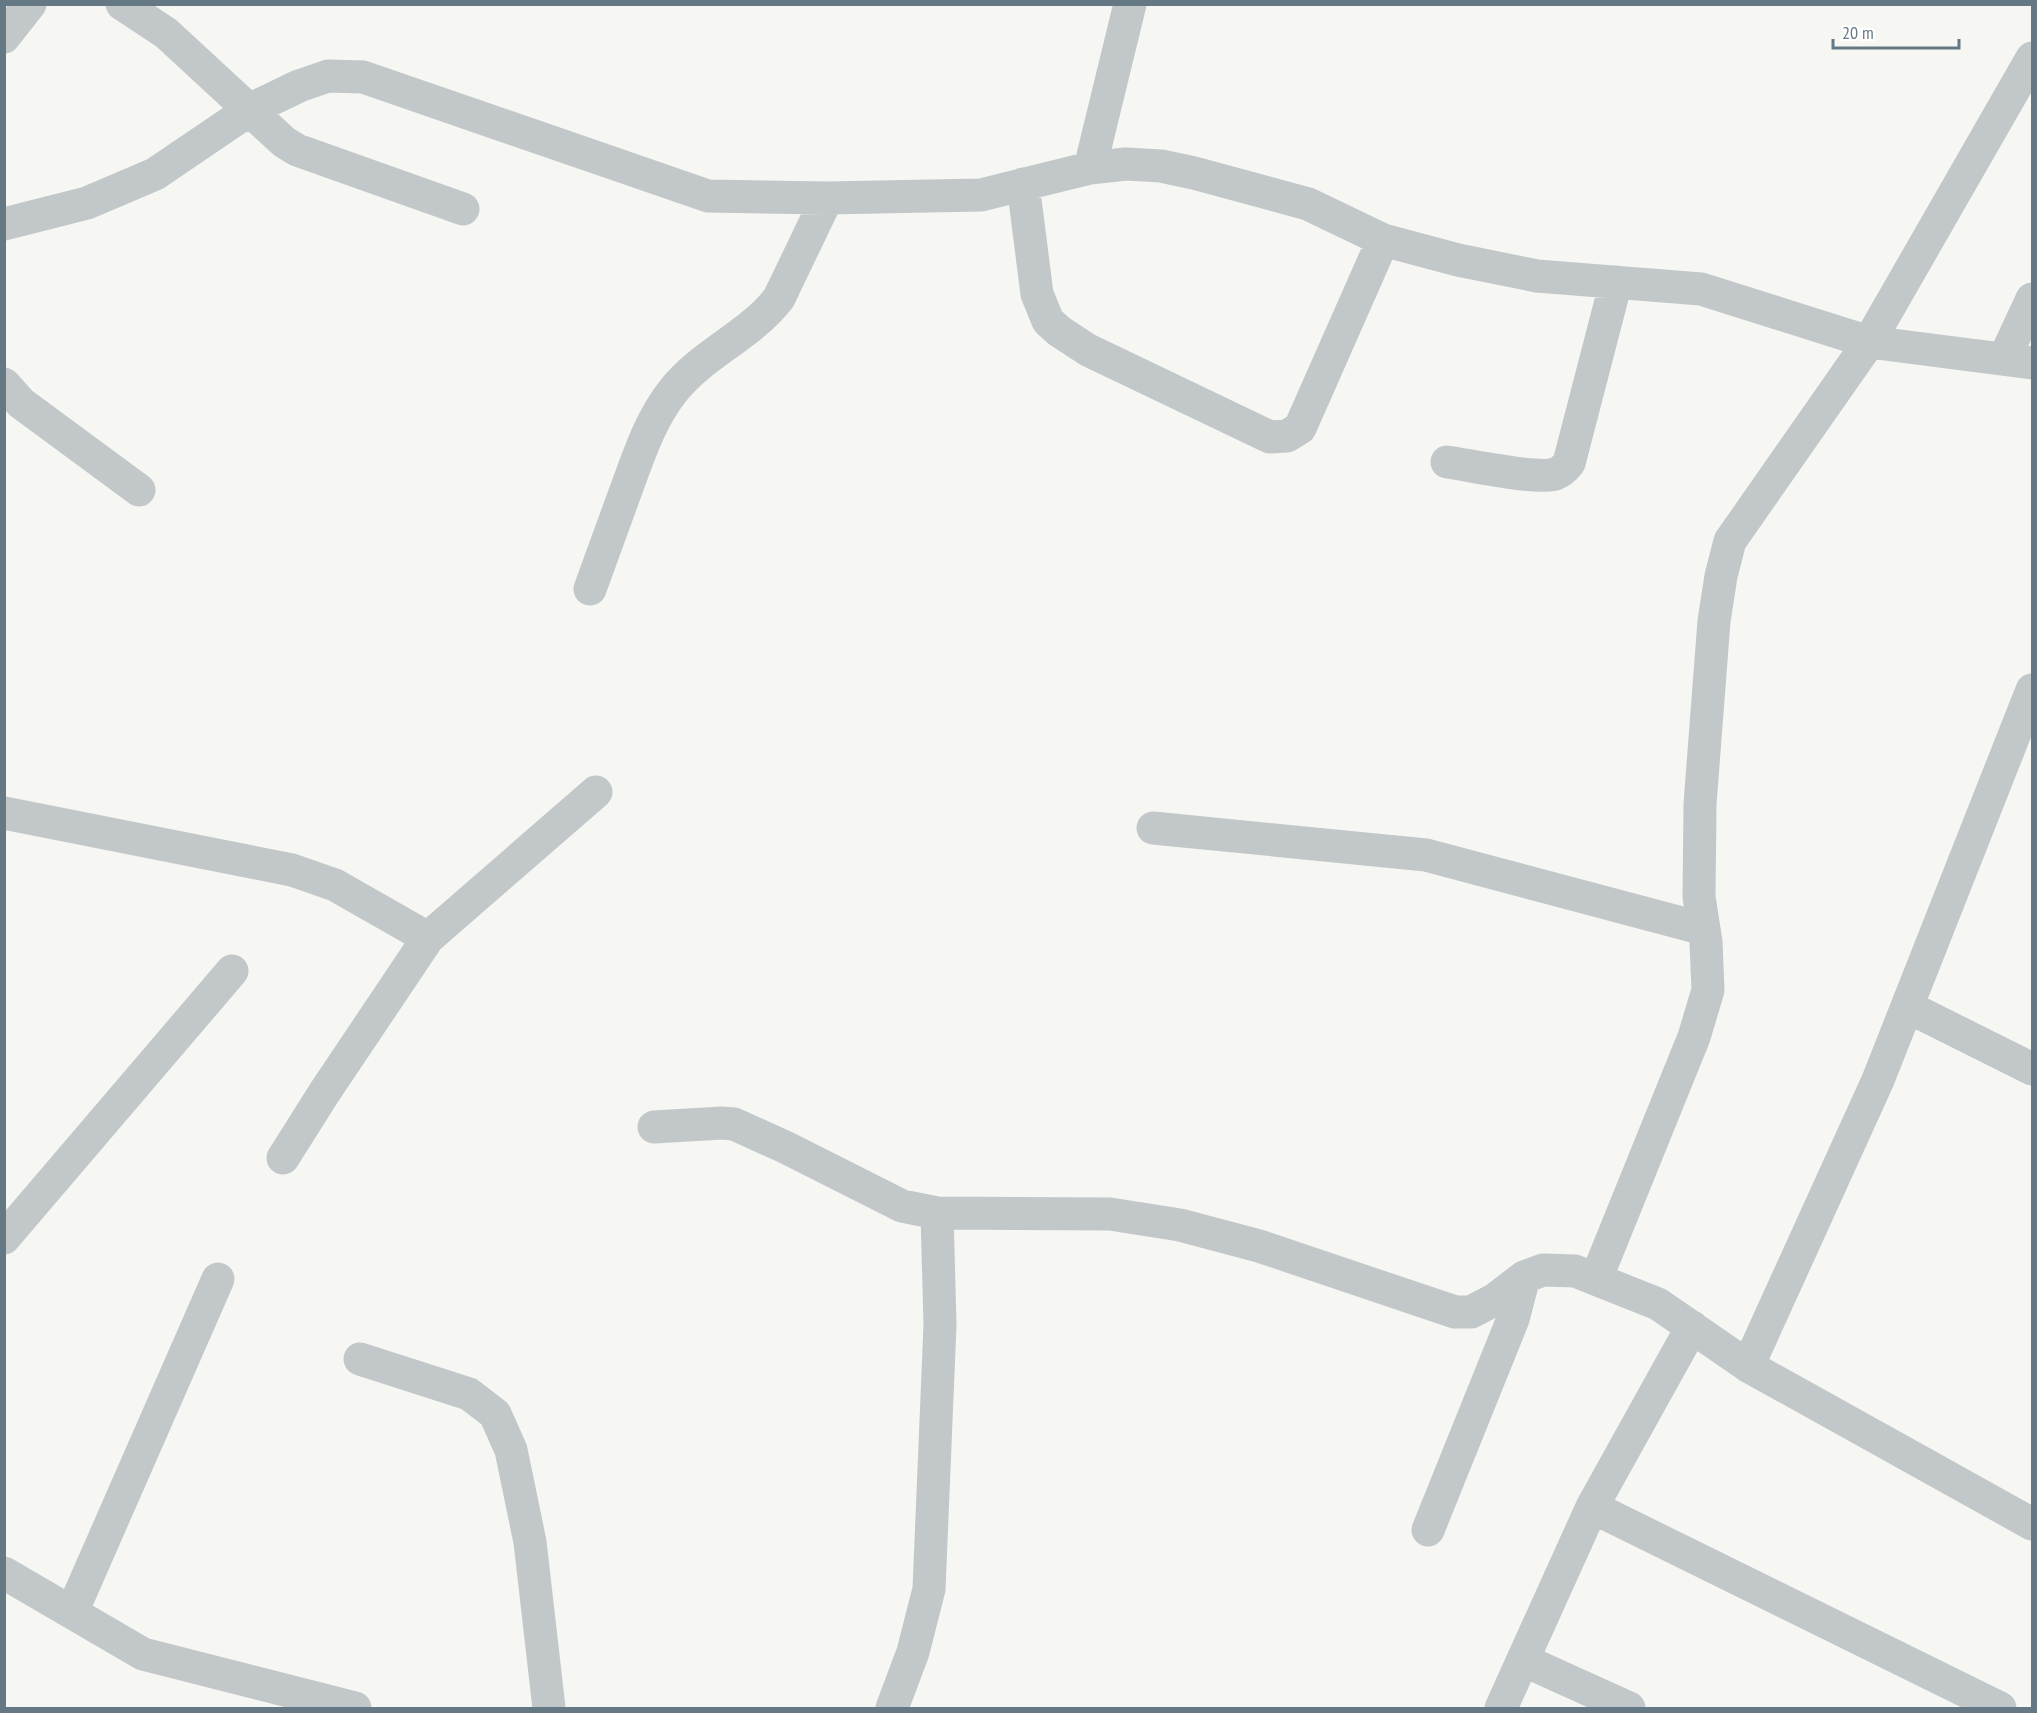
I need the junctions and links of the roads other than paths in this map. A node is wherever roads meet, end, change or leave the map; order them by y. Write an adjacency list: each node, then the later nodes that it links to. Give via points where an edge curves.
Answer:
1 (30, 4): 4 (street)
2 (122, 4): 6 (street, via 166,33)
3 (1130, 4): 7 (street)
4 (4, 38)
5 (2032, 58): 15 (street)
6 (250, 109): 9 (street, via 328,76 363,77 708,196); 10 (street, via 297,150); 11 (street, via 155,174 87,203)
7 (1090, 168): 8 (street); 12 (street, via 1126,164 1194,173 1308,204)
8 (1023, 184): 9 (street, via 981,195); 12 (street, via 1037,294 1048,321 1088,350 1270,437 1287,436 1300,428)
9 (827, 198): 20 (street, via 779,298 756,324 704,361 673,391 647,433)
10 (463, 209)
11 (4, 224)
12 (1383, 240): 13 (street, via 1537,276)
13 (1616, 282): 15 (street, via 1701,290); 18 (street, via 1569,463 1562,471 1538,476)
14 (2032, 299): 16 (street)
15 (1869, 342): 16 (street); 25 (street, via 1730,541 1714,621 1700,804)
16 (2018, 361)
17 (4, 384): 19 (street, via 21,403)
18 (1447, 462)
19 (139, 490)
20 (590, 589)
21 (2032, 690): 28 (street)
22 (596, 792): 26 (street)
23 (4, 813): 26 (street, via 292,870 335,885)
24 (1153, 828): 25 (street, via 1426,855)
25 (1704, 929): 36 (street, via 1708,990 1694,1037)
26 (428, 938): 31 (street)
27 (232, 971): 33 (street)
28 (1908, 1007): 29 (street); 39 (street)
29 (2032, 1069)
30 (654, 1127): 32 (street, via 734,1124 902,1206)
31 (283, 1158)
32 (937, 1213): 34 (street, via 1110,1214 1180,1225 1259,1246 1455,1312 1471,1312); 48 (street, via 940,1324 929,1589 913,1652)
33 (4, 1238)
34 (1524, 1277): 36 (street, via 1544,1270 1575,1271); 42 (street, via 1513,1319)
35 (218, 1278): 44 (street)
36 (1596, 1279): 37 (street, via 1658,1304)
37 (1692, 1327): 39 (street); 40 (street)
38 (360, 1359): 47 (street, via 469,1394 495,1414 510,1450 530,1542)
39 (1748, 1366): 41 (street)
40 (1592, 1507): 45 (street); 51 (street)
41 (2032, 1524)
42 (1428, 1530)
43 (4, 1573): 44 (street)
44 (72, 1612): 46 (street, via 143,1654)
45 (1523, 1660): 49 (street); 50 (street)
46 (355, 1708)
47 (549, 1708)
48 (892, 1708)
49 (1501, 1708)
50 (1629, 1708)
51 (2000, 1708)

